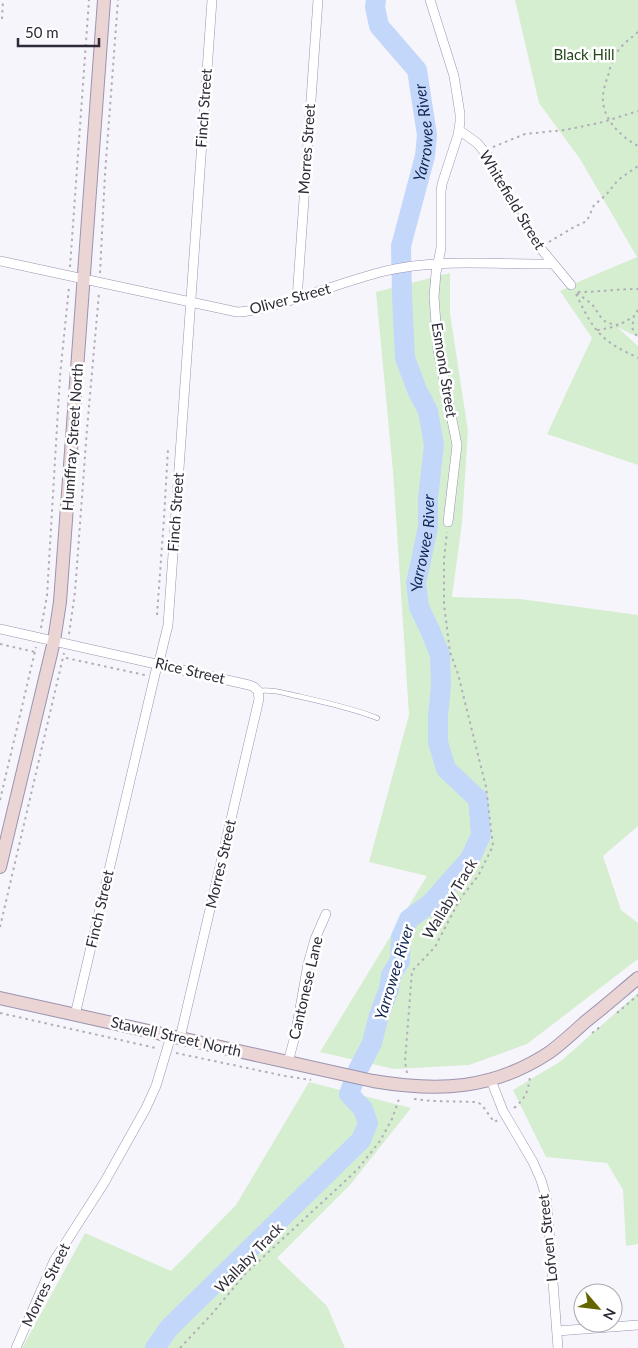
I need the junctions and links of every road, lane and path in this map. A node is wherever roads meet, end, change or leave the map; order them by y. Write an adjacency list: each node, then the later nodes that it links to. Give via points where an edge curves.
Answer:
1 (4, 0): 8 (path)
2 (89, 0): 20 (path)
3 (104, 0): 21 (street, Humffray Street North)
4 (118, 0): 22 (path)
5 (212, 0): 26 (street, Finch Street)
6 (318, 0): 25 (street, Morres Street)
7 (430, 0): 12 (street, via 454,76)
8 (2, 19)
9 (638, 32): 11 (path, via 620,49 610,66 603,101)
10 (638, 111): 11 (path)
11 (609, 120): 13 (path); 14 (path, via 565,130 524,134 497,145)
12 (459, 130): 14 (street, Whitefield Street); 18 (street, Esmond Street, via 442,184)
13 (638, 146)
14 (487, 155): 16 (path, Whitefield Street, via 515,210)
15 (638, 166): 16 (path, via 618,180 594,205 587,221)
16 (541, 249): 19 (street, Whitefield Street)
17 (0, 261): 20 (street, Oliver Street)
18 (438, 264): 19 (street, Oliver Street); 25 (street, Oliver Street, via 378,273); 34 (street, Esmond Street, via 434,297 438,350 457,445)
19 (553, 264): 23 (street, Whitefield Street)
20 (69, 276): 21 (street, Oliver Street); 38 (path, via 47,596)
21 (84, 279): 22 (street, Oliver Street); 39 (street, Humffray Street North, via 62,591)
22 (99, 283): 26 (street, Oliver Street); 37 (path)
23 (573, 288): 24 (path, via 595,292); 29 (path, via 607,323); 30 (path)
24 (638, 289)
25 (297, 299): 26 (street, Oliver Street, via 245,312)
26 (190, 302): 44 (street, Finch Street, via 168,625)
27 (638, 310): 28 (path)
28 (634, 316): 29 (path); 31 (path, via 632,328)
29 (620, 325): 30 (path)
30 (596, 331): 32 (path)
31 (638, 338)
32 (638, 358)
33 (168, 449): 35 (path)
34 (448, 522): 59 (path, Wallaby Track, via 444,604 450,652 486,786 493,846 436,947 412,971 405,1062 408,1079)
35 (157, 615)
36 (0, 629): 38 (street, Rice Street)
37 (69, 634)
38 (38, 637): 39 (street, Rice Street); 42 (path)
39 (54, 641): 44 (street, Rice Street); 49 (street, Humffray Street North)
40 (0, 644): 42 (path)
41 (65, 651): 51 (path)
42 (35, 652): 48 (path)
43 (66, 658): 45 (path)
44 (158, 664): 46 (street, Rice Street, via 249,685); 54 (street, Finch Street)
45 (145, 675)
46 (258, 690): 47 (lane, Rice Street, via 272,690); 55 (street, Morres Street, via 259,699)
47 (377, 718)
48 (0, 800)
49 (0, 867)
50 (326, 914): 56 (street, Cantonese Lane, via 308,964)
51 (0, 927)
52 (638, 978): 58 (street, Stawell Street North, via 550,1052)
53 (0, 998): 54 (street, Stawell Street North)
54 (76, 1015): 55 (street, Stawell Street North)
55 (176, 1037): 56 (street, Stawell Street North); 63 (street, Morres Street, via 149,1102 104,1183 54,1262)
56 (288, 1062): 59 (street, Stawell Street North, via 373,1081)
57 (530, 1077): 60 (path, via 526,1096)
58 (491, 1080): 59 (street, Stawell Street North); 60 (street, Lofven Street)
59 (404, 1095): 60 (path, via 432,1101 479,1102 494,1122); 64 (path, Wallaby Track, via 380,1141 357,1170 246,1272)
60 (505, 1114): 62 (street, Lofven Street, via 533,1162 546,1197)
61 (638, 1325): 62 (street)
62 (557, 1331): 65 (street, Lofven Street)
63 (16, 1348)
64 (180, 1348)
65 (558, 1348)

